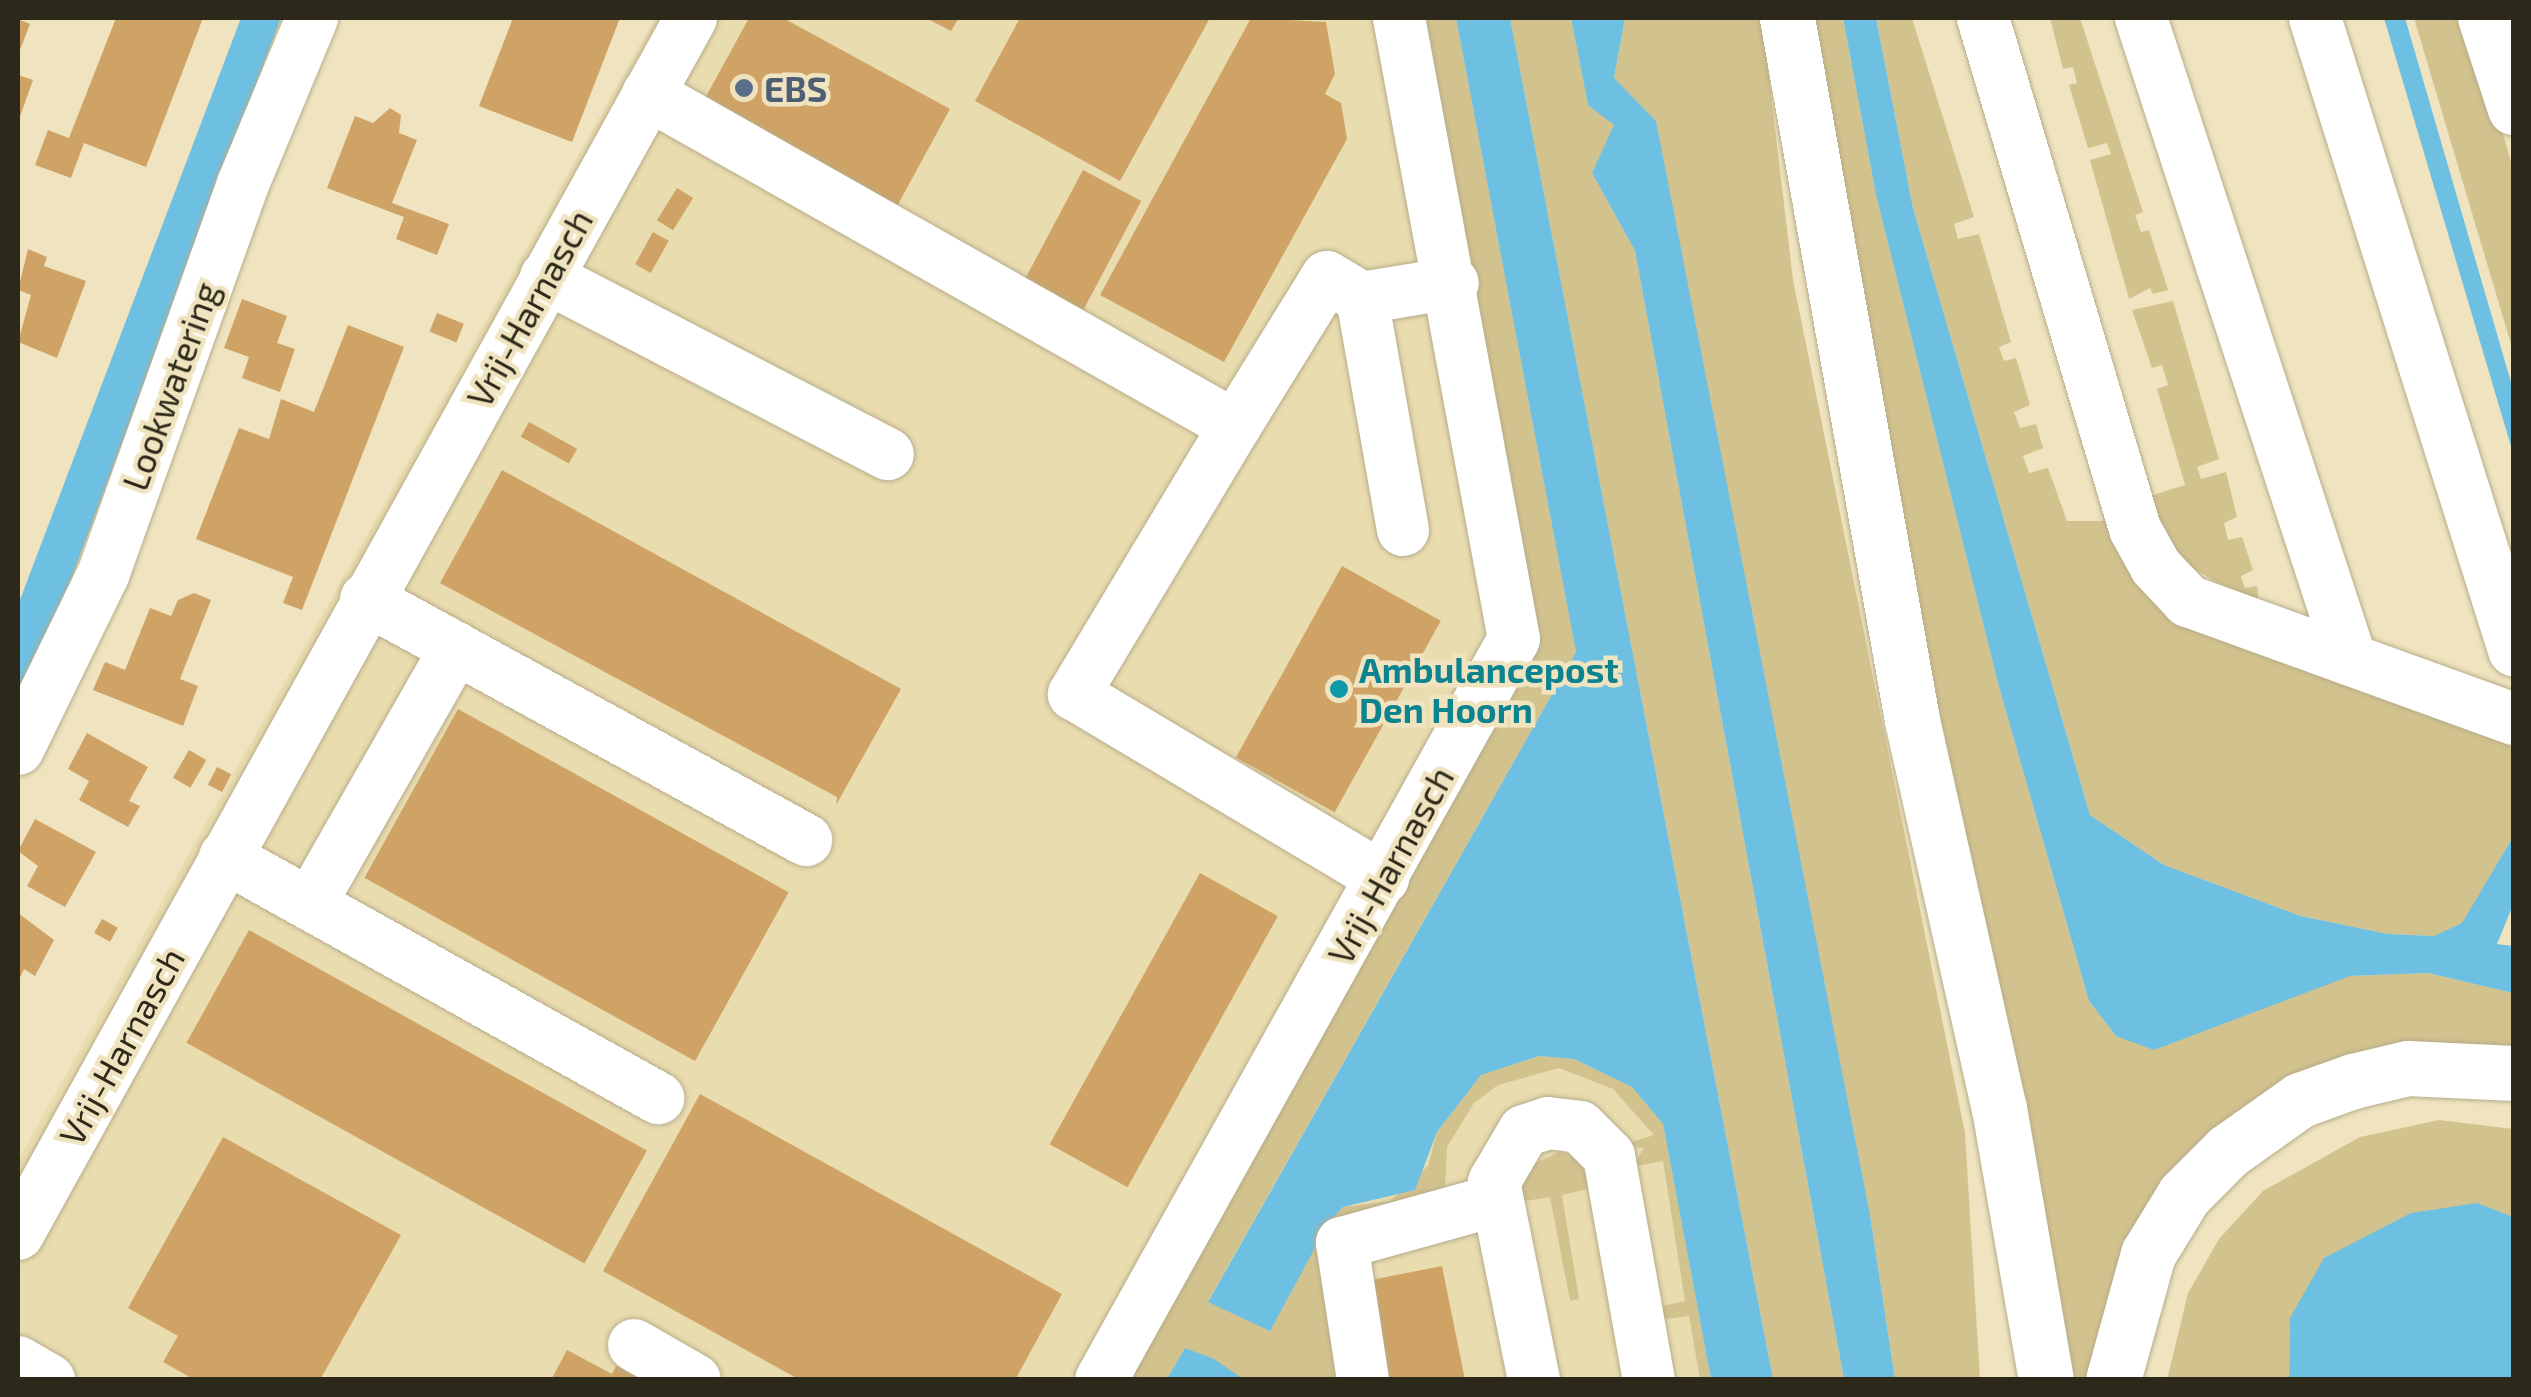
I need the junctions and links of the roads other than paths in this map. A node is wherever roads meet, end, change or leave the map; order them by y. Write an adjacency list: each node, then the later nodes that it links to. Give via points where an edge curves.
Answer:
1 (312, 18): 22 (street, Lookwatering, via 242,184 102,575)
2 (691, 18): 9 (street, Vrij-Harnasch)
3 (1399, 18): 12 (street, Vrij-Harnasch)
4 (1786, 18): 40 (highway, via 1908,700 1999,1108)
5 (1983, 18): 20 (street, via 2135,530 2156,567 2188,600)
6 (2141, 18): 20 (street)
7 (2315, 18): 19 (street)
8 (2484, 18): 10 (street)
9 (648, 94): 11 (street, Vrij-Harnasch); 14 (street)
10 (2514, 109)
11 (546, 277): 15 (street); 17 (street, Vrij-Harnasch)
12 (1453, 282): 13 (street); 25 (street, Vrij-Harnasch, via 1514,639)
13 (1362, 298): 14 (street, via 1327,277); 16 (street)
14 (1236, 426): 25 (street, via 1074,694)
15 (888, 454)
16 (1403, 530)
17 (366, 599): 18 (street); 24 (street, Vrij-Harnasch)
18 (456, 648): 23 (street); 26 (street)
19 (2514, 650)
20 (2351, 660): 21 (street)
21 (2514, 719)
22 (18, 750)
23 (806, 840)
24 (225, 857): 26 (street); 31 (street, Vrij-Harnasch)
25 (1384, 878): 36 (street, Vrij-Harnasch)
26 (310, 904): 28 (street)
27 (2514, 1073): 41 (highway, via 2425,1067 2353,1081 2300,1100 2228,1151 2184,1196 2148,1254)
28 (658, 1098)
29 (2514, 1109): 42 (highway, via 2392,1104 2318,1129 2250,1176 2184,1260 2157,1324)
30 (1475, 1205): 37 (street, via 1418,1250 1343,1265); 38 (street); 39 (street, via 1524,1131 1564,1125 1598,1139 1615,1178)
31 (18, 1234)
32 (634, 1345): 35 (street)
33 (18, 1362): 34 (street)
34 (49, 1380)
35 (695, 1380)
36 (1101, 1380)
37 (1362, 1380)
38 (1534, 1380)
39 (1649, 1380)
40 (2046, 1380)
41 (2114, 1380)
42 (2148, 1380)

